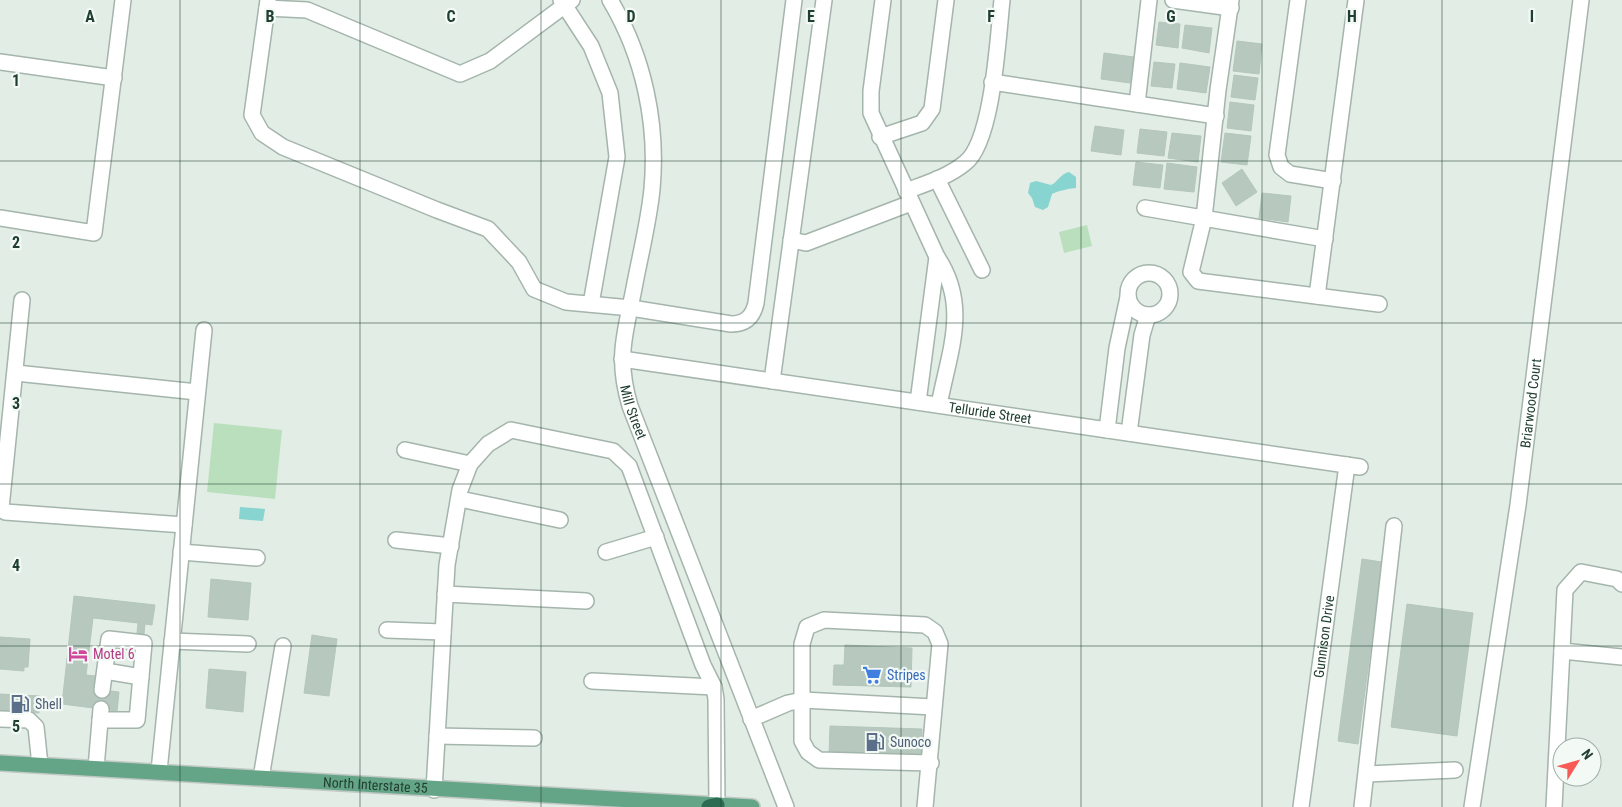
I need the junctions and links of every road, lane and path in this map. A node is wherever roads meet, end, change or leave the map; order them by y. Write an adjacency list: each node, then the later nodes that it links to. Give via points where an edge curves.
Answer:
1 (123, 0): 17 (street)
2 (610, 0): 39 (street, Mill Street, via 632,42 646,90 654,141 652,190)
3 (794, 0): 39 (street, via 755,310 744,322 731,324)
4 (824, 0): 29 (street)
5 (883, 0): 21 (street, via 871,91 871,113)
6 (946, 0): 21 (street, via 932,109 922,123)
7 (1002, 0): 18 (street)
8 (1149, 0): 19 (street)
9 (1173, 0): 15 (street)
10 (1298, 0): 23 (street, via 1277,156 1281,167 1290,174)
11 (1356, 0): 23 (street)
12 (1581, 0): 103 (street, Briarwood Court, via 1518,505)
13 (566, 2): 14 (street, via 490,61 460,74 307,10); 37 (street, via 592,46 610,93 618,157)
14 (267, 4): 37 (street, via 252,115 262,133 283,148 488,229 519,262 534,289 566,302)
15 (1231, 4): 20 (street)
16 (0, 62): 17 (street)
17 (114, 78): 26 (street, via 94,233)
18 (992, 82): 19 (street); 22 (street, via 980,141 966,163)
19 (1137, 104): 20 (street)
20 (1216, 116): 27 (street)
21 (880, 137): 24 (street)
22 (937, 179): 24 (street); 31 (street)
23 (1333, 181): 28 (street)
24 (909, 197): 29 (street, via 806,243); 30 (street)
25 (1145, 208): 27 (street)
26 (0, 218)
27 (1204, 218): 28 (street); 32 (street)
28 (1325, 239): 34 (street)
29 (791, 240): 48 (street)
30 (937, 257): 42 (street); 43 (street, via 947,273 954,296 956,314)
31 (982, 270)
32 (1191, 272): 33 (street); 34 (street, via 1198,281)
33 (1165, 280): 35 (street, via 1151,273 1144,274 1131,282); 40 (street, via 1169,287 1168,304 1156,314)
34 (1317, 296): 38 (street)
35 (1128, 297): 40 (street, via 1135,310); 44 (street)
36 (22, 300): 47 (street)
37 (591, 304): 39 (street)
38 (1379, 304)
39 (631, 308): 45 (street, Mill Street)
40 (1148, 315): 46 (street)
41 (204, 330): 49 (street)
42 (928, 331): 43 (street); 50 (street)
43 (952, 334): 51 (street)
44 (1116, 358): 46 (street); 52 (street)
45 (622, 359): 48 (street, Telluride Street); 85 (street, Mill Street, via 623,381 630,406)
46 (1138, 363): 53 (street)
47 (16, 373): 49 (street); 59 (street, via 1,508 5,512)
48 (772, 381): 50 (street, Telluride Street)
49 (197, 392): 59 (street)
50 (918, 402): 51 (street, Telluride Street)
51 (939, 405): 52 (street, Telluride Street)
52 (1107, 430): 53 (street, Telluride Street)
53 (1129, 433): 56 (street, Telluride Street)
54 (405, 450): 55 (street)
55 (470, 464): 57 (street); 61 (street, via 488,444 511,430 613,451 629,466)
56 (1353, 466): 101 (street, Gunnison Drive)
57 (460, 499): 58 (street); 63 (street)
58 (560, 520)
59 (184, 526): 64 (street)
60 (1394, 526): 94 (street)
61 (656, 537): 65 (street); 80 (street)
62 (396, 540): 63 (street)
63 (451, 546): 68 (street)
64 (181, 552): 66 (street); 72 (street)
65 (606, 552)
66 (257, 558)
67 (1622, 584): 75 (street, via 1618,579 1580,572 1565,590)
68 (446, 594): 69 (street); 71 (street)
69 (586, 601)
70 (387, 630): 71 (street)
71 (443, 632): 86 (street)
72 (172, 641): 73 (street); 93 (street)
73 (248, 644)
74 (283, 646): 95 (street)
75 (1562, 651): 76 (street); 104 (street)
76 (1622, 657)
77 (105, 671): 78 (street); 78 (street, via 108,639 144,644); 81 (street)
78 (141, 677): 91 (street, via 137,720 100,714)
79 (592, 681): 80 (street)
80 (714, 687): 97 (street)
81 (102, 690)
82 (803, 700): 83 (street); 83 (street, via 802,644 807,627 824,620 925,625 935,632 940,644); 85 (street); 89 (street, via 802,741 808,752 819,760)
83 (934, 707): 89 (street)
84 (0, 719): 90 (street, via 29,720 36,727)
85 (751, 719): 99 (street, Mill Street)
86 (437, 736): 87 (street); 96 (street)
87 (534, 738)
88 (0, 763): 90 (main road, North Interstate 35)
89 (931, 764): 100 (street)
90 (40, 765): 91 (main road, North Interstate 35)
91 (96, 768): 93 (main road, North Interstate 35)
92 (1456, 770): 94 (street)
93 (159, 771): 95 (main road, North Interstate 35)
94 (1367, 774): 102 (street)
95 (260, 778): 96 (main road, North Interstate 35)
96 (434, 790): 97 (main road, North Interstate 35)
97 (713, 806): 98 (main road, North Interstate 35)
98 (752, 807)
99 (786, 807)
100 (925, 807)
101 (1301, 807)
102 (1362, 807)
103 (1472, 807)
104 (1554, 807)

